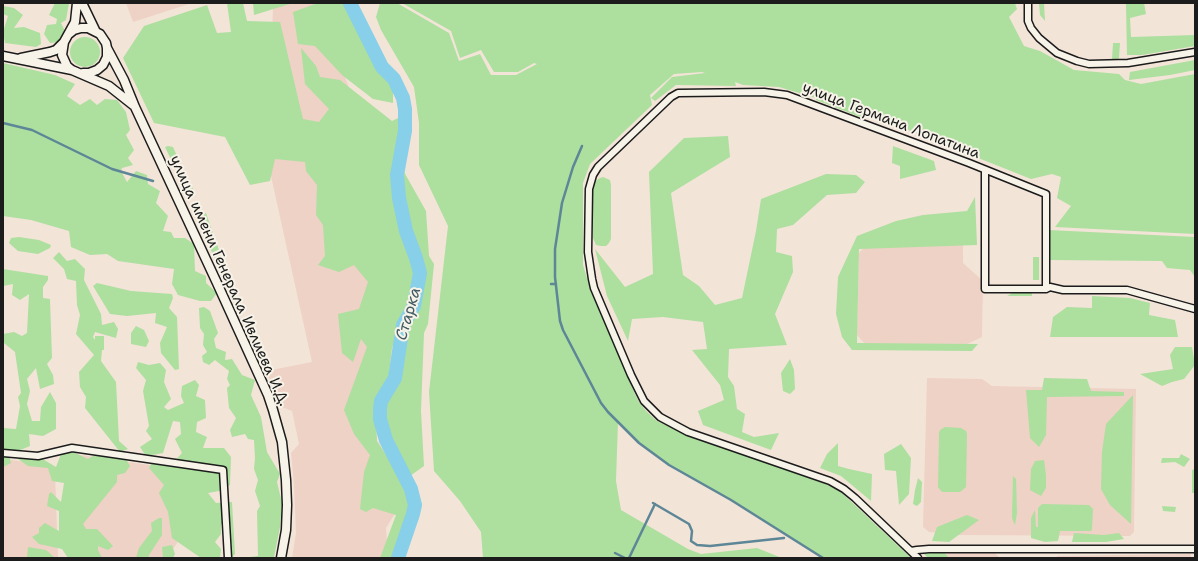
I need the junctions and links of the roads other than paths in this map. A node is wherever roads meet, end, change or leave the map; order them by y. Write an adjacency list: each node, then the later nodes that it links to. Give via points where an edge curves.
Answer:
1 (77, 3): 5 (street, via 75,22)
2 (82, 3): 4 (street)
3 (1028, 3): 8 (street, via 1028,21 1039,38 1057,53 1077,61 1089,64 1128,63)
4 (95, 30): 5 (street, via 81,28); 7 (street, via 104,38)
5 (69, 35): 6 (street)
6 (64, 42): 10 (street, via 56,50); 11 (street, via 64,61)
7 (108, 48): 11 (street, via 107,57 97,70 89,73); 12 (street, улица имени Генерала Ивлиева И.Д.)
8 (1195, 52)
9 (3, 56): 10 (street)
10 (15, 59): 11 (street)
11 (76, 72): 12 (street, via 108,86)
12 (135, 107): 20 (street, улица имени Генерала Ивлиева И.Д., via 273,410 282,442 286,480 286,530)
13 (985, 170): 14 (street, via 1046,194); 14 (street, улица Германа Лопатина, via 985,289); 18 (street, улица Германа Лопатина, via 787,95 764,92 687,92 671,97 598,168 588,189 588,252 594,288 644,402 660,417 688,432 830,481 855,498)
14 (1046, 289): 15 (street, улица Германа Лопатина, via 1050,287 1063,290 1127,290)
15 (1195, 309)
16 (3, 453): 19 (street, via 38,456 72,448 223,470)
17 (1195, 549): 18 (street, via 929,549)
18 (911, 552): 21 (street)
19 (228, 558)
20 (281, 558)
21 (918, 558)

